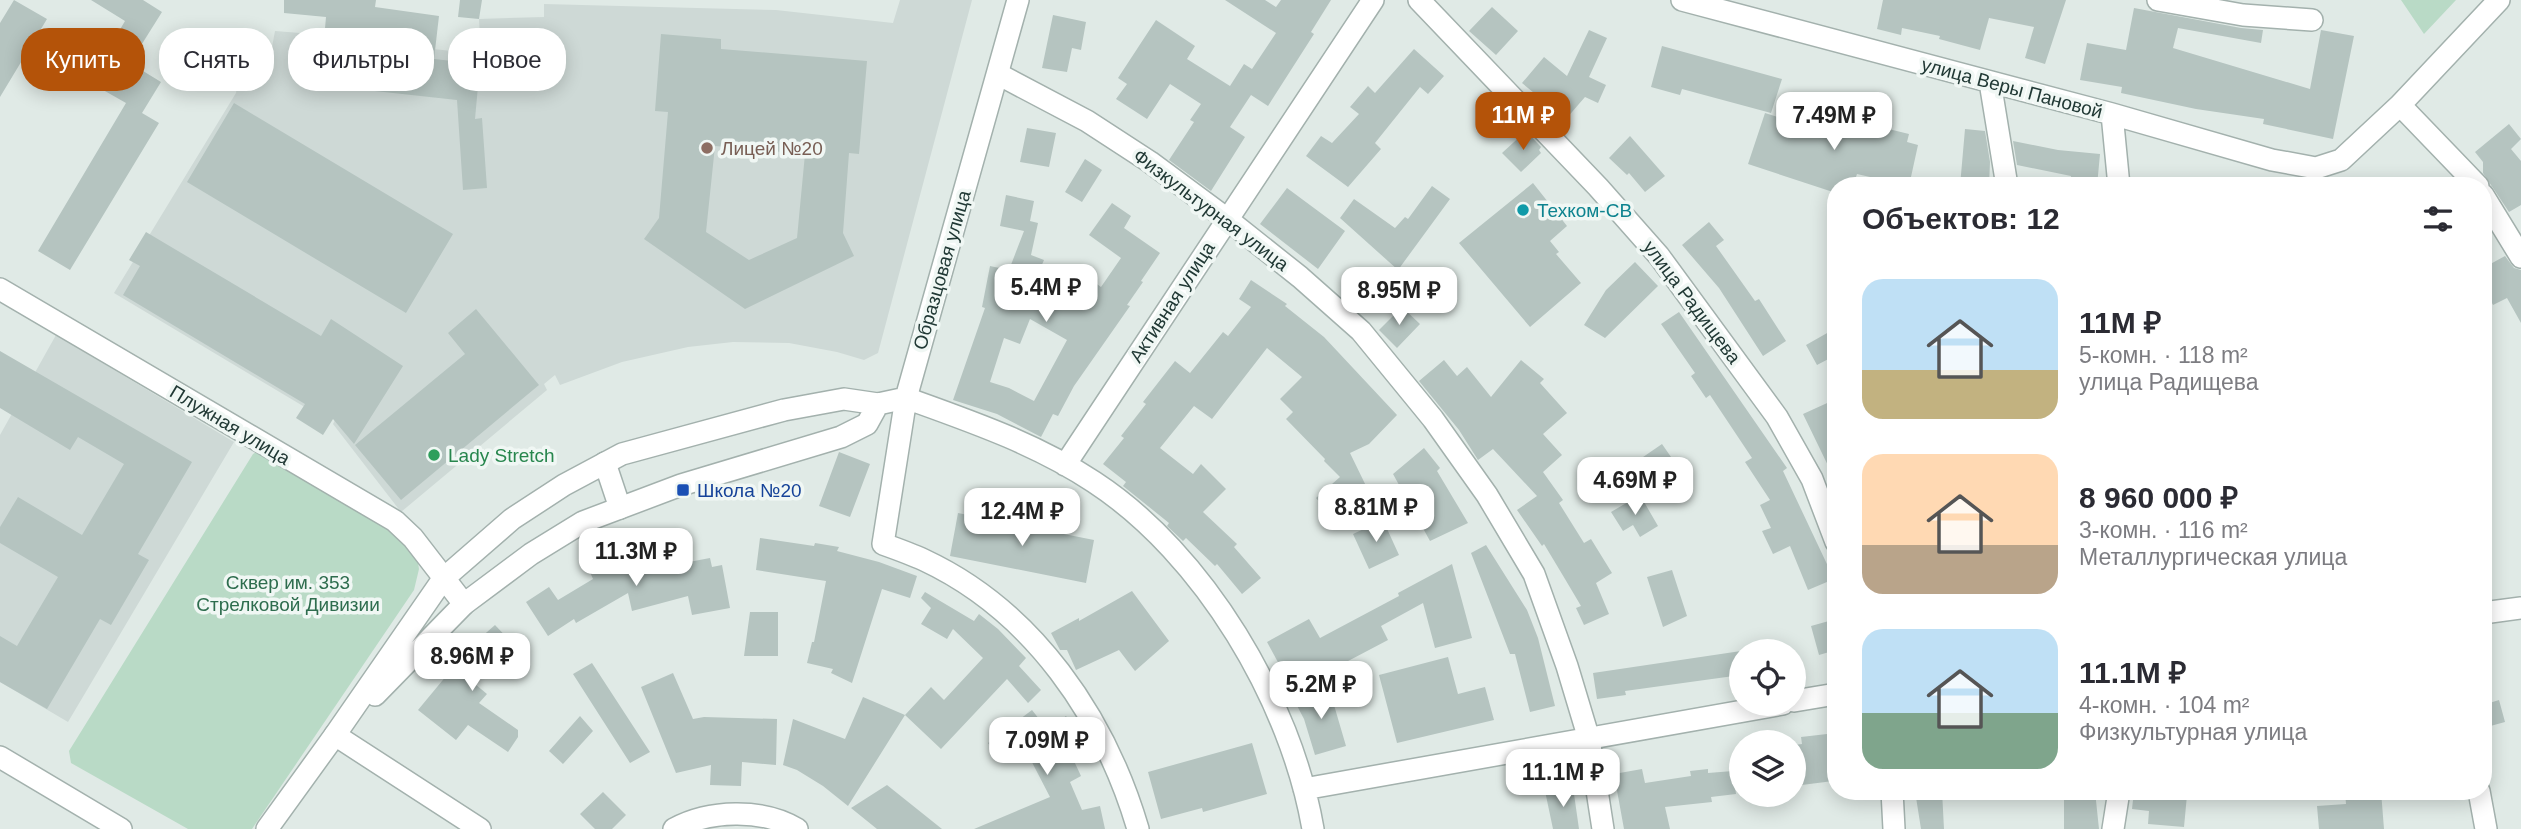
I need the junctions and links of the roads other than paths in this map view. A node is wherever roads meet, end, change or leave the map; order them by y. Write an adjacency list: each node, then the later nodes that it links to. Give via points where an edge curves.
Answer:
1 (1018, 0): 8 (street, Образцовая улица)
2 (1373, 0): 17 (street, Активная улица)
3 (1419, 0): 25 (street, улица Радищева, via 1659,256 1777,417 1812,479)
4 (1682, 0): 9 (street, улица Веры Пановой)
5 (2158, 0): 7 (street, via 2243,15)
6 (2499, 0): 10 (street)
7 (2312, 20)
8 (998, 74): 17 (street, Физкультурная улица, via 1087,121); 20 (street, Образцовая улица)
9 (1990, 82): 11 (street, улица Веры Пановой); 12 (street)
10 (2400, 105): 14 (street, улица Веры Пановой); 15 (street)
11 (2112, 114): 13 (street); 14 (street, улица Веры Пановой)
12 (2006, 177)
13 (2118, 177)
14 (2320, 177)
15 (2468, 177)
16 (2492, 210): 18 (street)
17 (1227, 219): 23 (street, Активная улица); 34 (street, Физкультурная улица, via 1361,331 1487,495 1534,575)
18 (2521, 257)
19 (0, 289): 26 (street, Плужная улица, via 395,521)
20 (906, 398): 21 (street); 23 (street, via 984,426); 45 (street, Образцовая улица, via 883,544 925,560 970,587 1010,617 1046,655 1079,696 1105,741)
21 (878, 404): 22 (street, via 844,400 784,410 622,454); 24 (street, via 867,424 841,437)
22 (604, 463): 24 (street); 26 (street, via 512,519)
23 (1065, 466): 36 (street, via 1136,515 1213,600 1247,650 1273,702)
24 (620, 508): 27 (street, via 583,523 531,554)
25 (1827, 518)
26 (443, 579): 27 (street, Плужная улица); 33 (street)
27 (464, 604): 33 (street)
28 (2521, 608): 29 (street)
29 (2492, 612)
30 (1827, 696): 31 (street)
31 (1806, 699)
32 (1729, 714): 34 (street)
33 (335, 735): 41 (street); 42 (street)
34 (1588, 739): 36 (street); 47 (street, Физкультурная улица)
35 (0, 757): 40 (street)
36 (1304, 789): 46 (street)
37 (1892, 800): 48 (street)
38 (2118, 800): 49 (street)
39 (2481, 800): 50 (street)
40 (121, 829)
41 (267, 829)
42 (480, 829)
43 (674, 829): 44 (street, via 691,820 739,813)
44 (797, 829)
45 (1138, 829)
46 (1313, 829)
47 (1603, 829)
48 (1894, 829)
49 (2113, 829)
50 (2486, 829)

